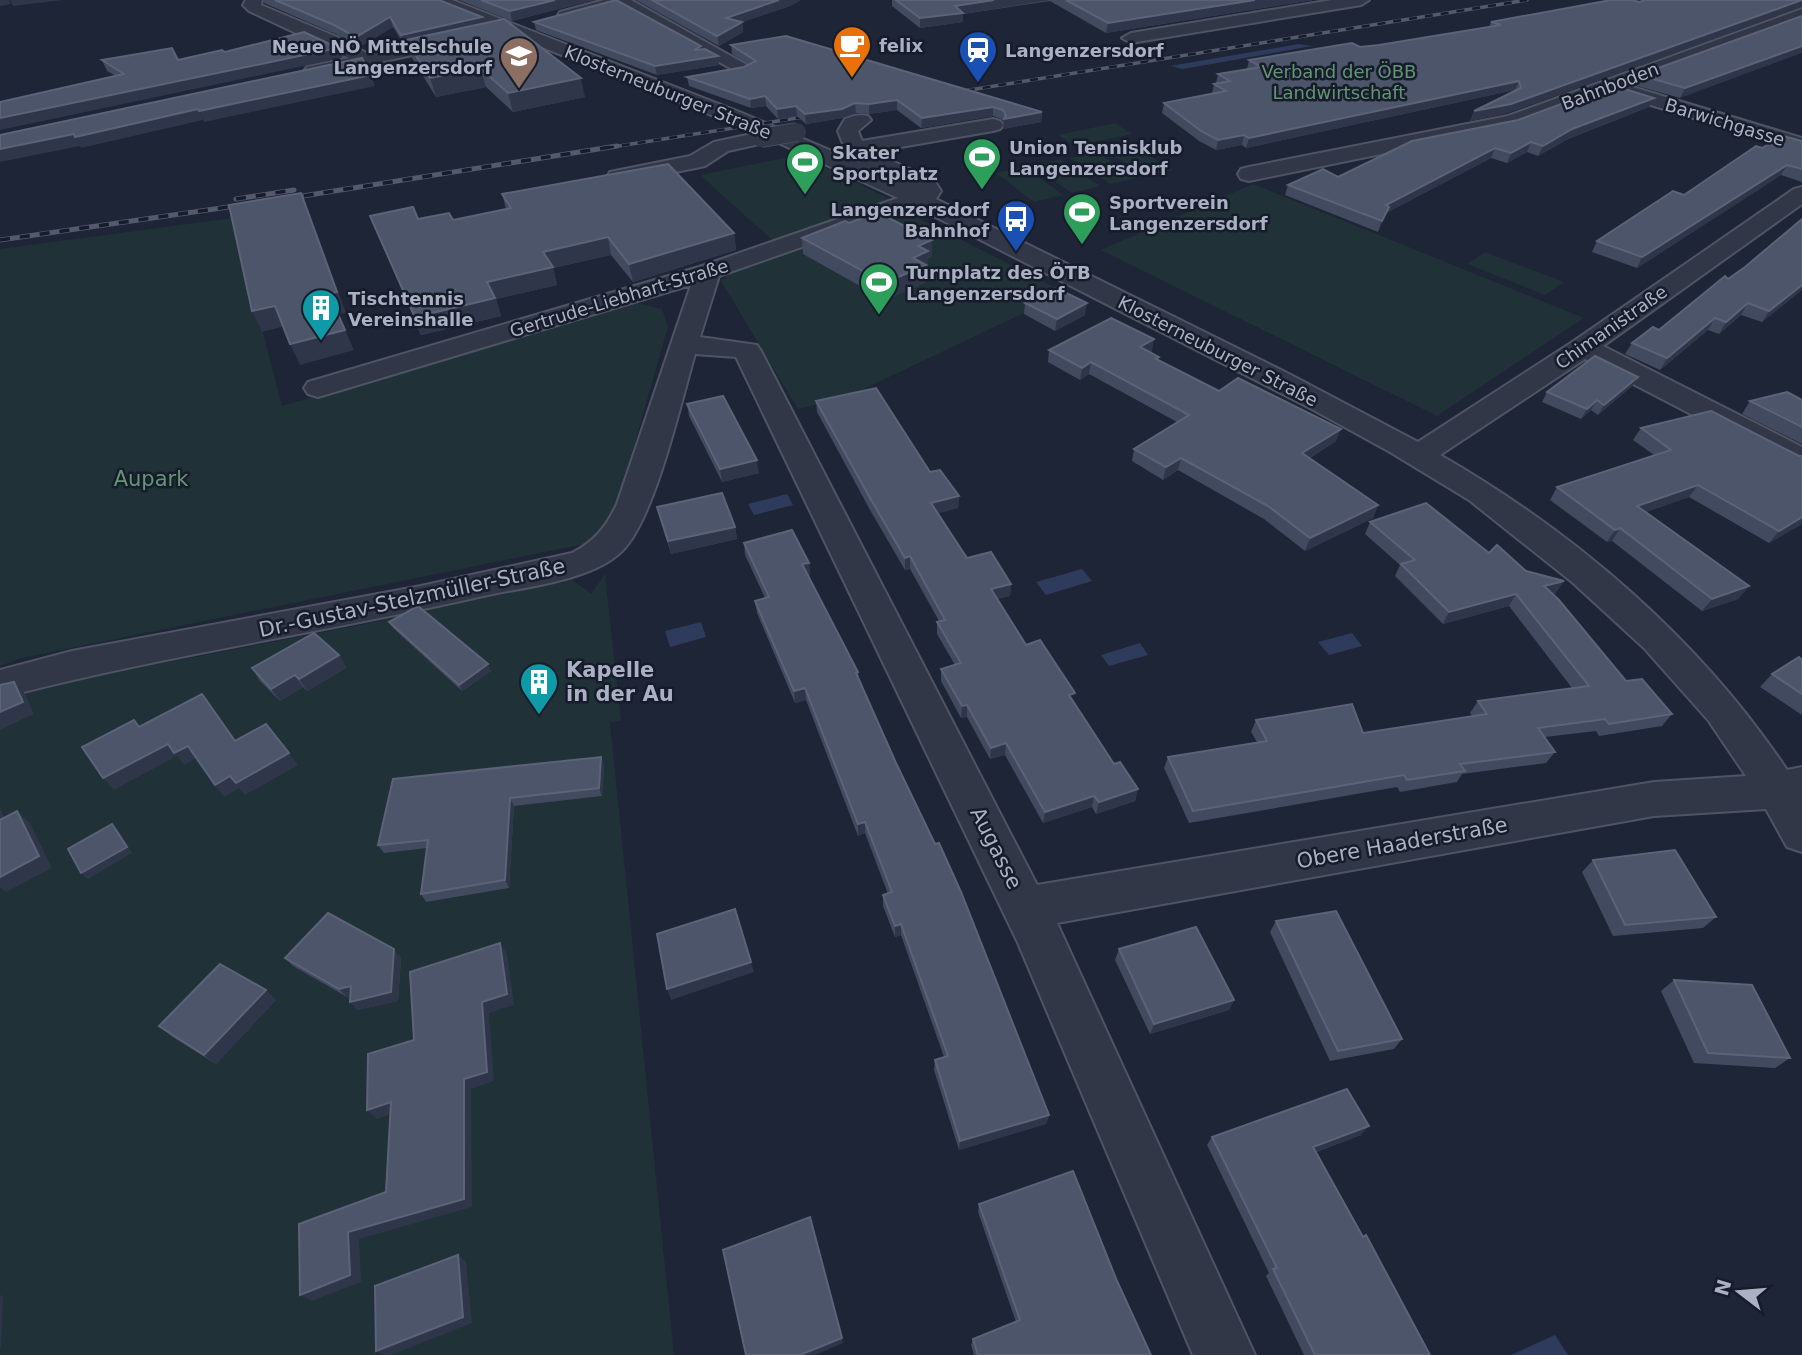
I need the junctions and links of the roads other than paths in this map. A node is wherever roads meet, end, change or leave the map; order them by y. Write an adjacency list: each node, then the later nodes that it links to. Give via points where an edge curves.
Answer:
1 (254, 0): 10 (street, via 251,5 255,8)
2 (438, 0): 8 (street, Klosterneuburger Straße)
3 (622, 0): 8 (street); 11 (street, via 745,69)
4 (1244, 0): 6 (street)
5 (1361, 0): 6 (street, via 1330,5 1338,7 1338,12 1308,8)
6 (1274, 13): 9 (street)
7 (1802, 14): 15 (street, Bahnboden)
8 (509, 29): 10 (street); 14 (street, Klosterneuburger Straße)
9 (1131, 38)
10 (366, 60): 12 (street)
11 (713, 74)
12 (298, 75)
13 (688, 78): 14 (street)
14 (652, 83): 16 (street, via 632,90); 23 (street, Klosterneuburger Straße)
15 (1608, 86): 18 (street, Barwichgasse); 20 (street, Bahnboden, via 1493,126)
16 (680, 108)
17 (993, 125): 19 (street)
18 (1802, 145)
19 (855, 149): 21 (street, bridge, via 848,131 855,123 721,146 697,161); 23 (street, via 926,185 930,191)
20 (1249, 174)
21 (616, 177)
22 (1802, 194): 26 (street, Chimanistraße)
23 (918, 200): 24 (street, Gertrude-Liebhart-Straße); 28 (street, Klosterneuburger Straße, via 1265,373)
24 (708, 272): 25 (street, Dr.-Gustav-Stelzmüller-Straße); 27 (street, Gertrude-Liebhart-Straße)
25 (683, 345): 30 (street, Dr.-Gustav-Stelzmüller-Straße, via 621,533 604,551 582,562 72,665); 33 (street, Augasse, via 747,351)
26 (1584, 347): 28 (street, Chimanistraße); 29 (street)
27 (318, 388)
28 (1418, 456): 31 (street, Klosterneuburger Straße, via 1483,495 1625,605 1689,669)
29 (1802, 459)
30 (0, 684)
31 (1791, 787): 32 (street, Klosterneuburger Straße); 33 (street, Obere Haaderstraße, via 1654,799)
32 (1802, 834)
33 (1026, 908): 34 (street, Augasse)
34 (1224, 1355)

